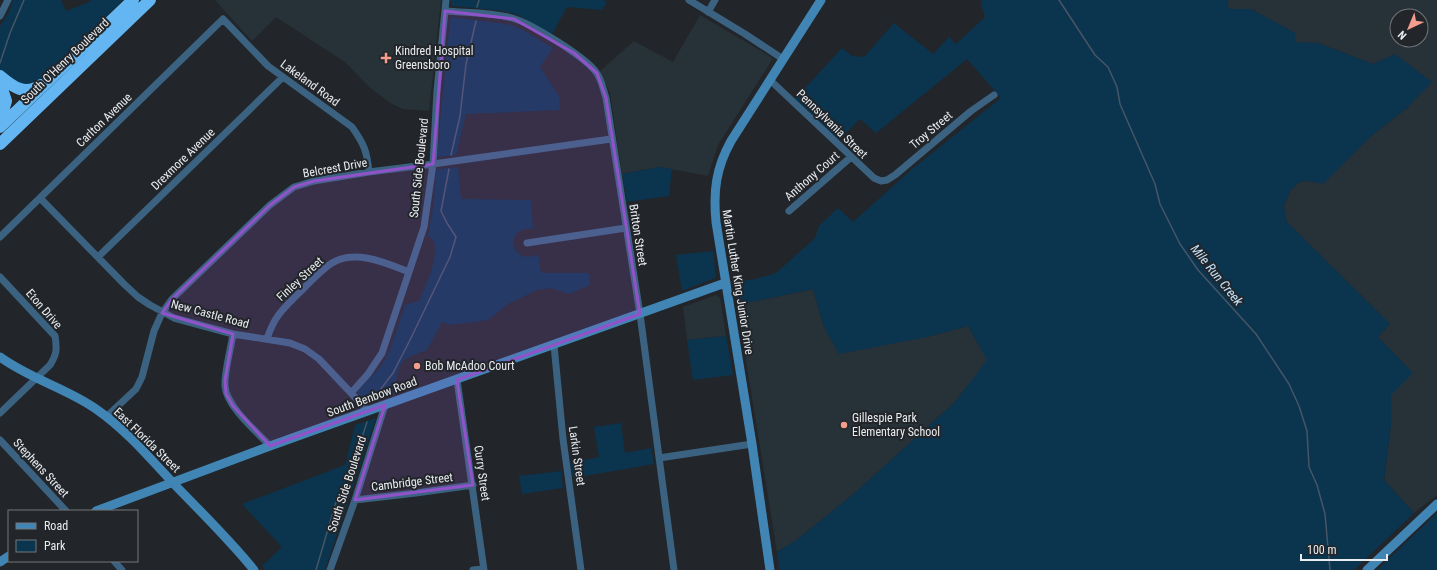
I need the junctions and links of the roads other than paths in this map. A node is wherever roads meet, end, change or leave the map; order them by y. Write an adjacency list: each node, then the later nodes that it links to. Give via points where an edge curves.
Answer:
1 (8, 0): 10 (street)
2 (133, 0): 15 (highway, South O'Henry Boulevard)
3 (150, 0): 22 (highway, South O'Henry Boulevard)
4 (446, 0): 8 (street, South Side Boulevard)
5 (689, 0): 9 (street)
6 (715, 0): 9 (street)
7 (821, 0): 12 (main road, Martin Luther King Junior Drive)
8 (445, 11): 21 (street, Britton Street, via 514,19 534,28 588,63 602,84); 24 (street, South Side Boulevard)
9 (708, 12): 12 (street)
10 (0, 16)
11 (223, 19): 14 (street, Lakeland Road, via 268,66); 27 (street, Carlton Avenue)
12 (783, 59): 16 (main road, Martin Luther King Junior Drive)
13 (0, 76): 15 (highway, via 21,90 38,88)
14 (283, 77): 25 (street, Lakeland Road, via 352,127 368,155); 32 (street, Drexmore Avenue)
15 (51, 79): 20 (highway, South O'Henry Boulevard)
16 (770, 80): 23 (street, Pennsylvania Street); 35 (main road, Martin Luther King Junior Drive, via 731,141 717,178 715,208)
17 (0, 83): 19 (highway, via 6,101)
18 (994, 95): 26 (street, Troy Street, via 971,110 895,175)
19 (0, 121)
20 (0, 127)
21 (611, 138): 24 (street, Belcrest Drive); 29 (street, Britton Street)
22 (0, 144)
23 (851, 157): 26 (street, Pennsylvania Street, via 874,178); 28 (street, Anthony Court)
24 (433, 164): 25 (street, Belcrest Drive); 33 (street, South Side Boulevard, via 424,227)
25 (369, 172): 36 (street, Belcrest Drive, via 314,181 285,192 172,299)
26 (881, 181)
27 (40, 198): 30 (street, Carlton Avenue); 32 (street, New Castle Road)
28 (789, 211)
29 (626, 228): 31 (street); 37 (street, Britton Street)
30 (0, 237)
31 (528, 243)
32 (98, 257): 36 (street, New Castle Road, via 138,297)
33 (409, 272): 39 (street, Finley Street, via 371,258 345,259 333,263 280,312 272,325); 44 (street, South Side Boulevard, via 382,353 368,374)
34 (0, 277): 42 (street, Eton Drive, via 55,336 55,357)
35 (725, 282): 37 (main road, South Benbow Road); 50 (main road, Martin Luther King Junior Drive)
36 (162, 313): 38 (street, New Castle Road); 48 (street, Belcrest Drive, via 136,389)
37 (640, 314): 40 (main road, South Benbow Road); 52 (street, Britton Street)
38 (233, 334): 39 (street, New Castle Road); 51 (street, via 225,380 226,394 233,406)
39 (268, 339): 44 (street, New Castle Road, via 306,349)
40 (554, 345): 43 (main road, South Benbow Road); 65 (street, Larkin Street, via 563,439)
41 (0, 357): 42 (main road, East Florida Street)
42 (36, 378): 47 (street, Eton Drive); 48 (main road, East Florida Street, via 77,397)
43 (457, 380): 45 (main road, South Benbow Road); 54 (street, Curry Street)
44 (350, 392): 46 (street, New Castle Road)
45 (385, 405): 46 (main road, South Benbow Road); 55 (street, South Side Boulevard)
46 (368, 411): 51 (main road, South Benbow Road)
47 (0, 413)
48 (106, 417): 53 (main road, East Florida Street)
49 (0, 440): 57 (street, Stephens Street)
50 (752, 444): 52 (street); 67 (main road, Martin Luther King Junior Drive)
51 (270, 446): 53 (main road, South Benbow Road)
52 (659, 458): 66 (street, Britton Street)
53 (173, 482): 58 (main road, South Benbow Road); 62 (main road, East Florida Street)
54 (473, 485): 55 (street, Cambridge Street); 60 (street, Curry Street)
55 (355, 500): 63 (street, South Side Boulevard)
56 (1437, 504): 68 (main road)
57 (65, 510)
58 (99, 510)
59 (115, 562): 61 (street)
60 (484, 569): 64 (street)
61 (122, 570)
62 (254, 570)
63 (330, 570)
64 (473, 570)
65 (581, 570)
66 (674, 570)
67 (770, 570)
68 (1367, 570)

